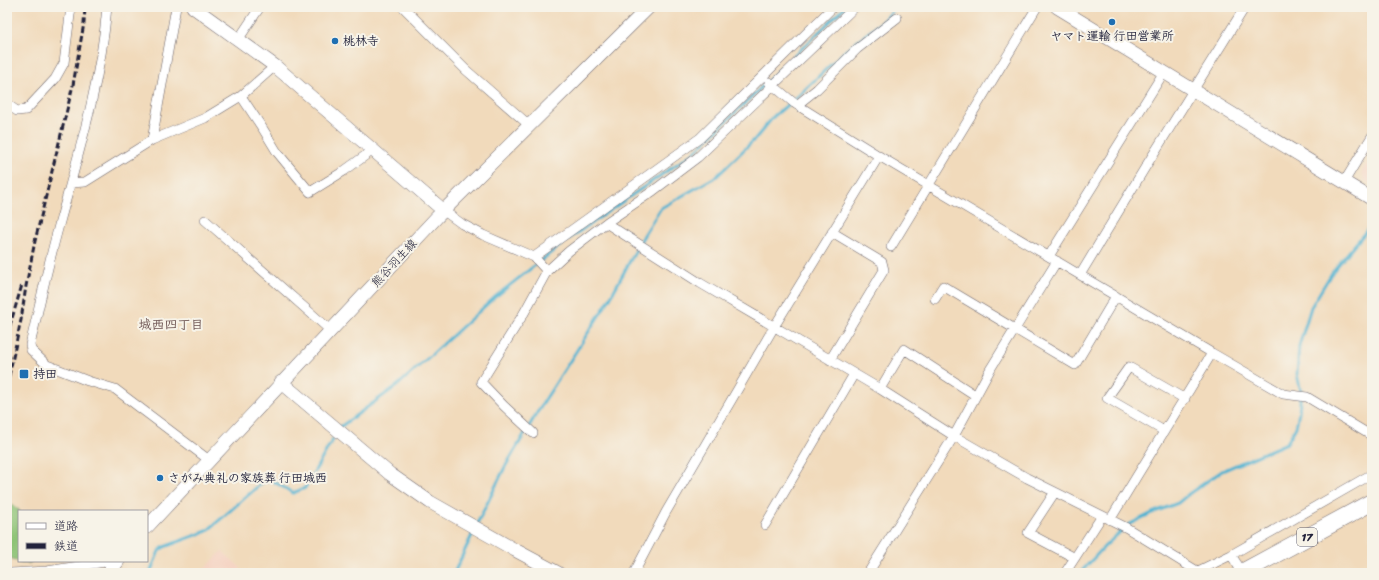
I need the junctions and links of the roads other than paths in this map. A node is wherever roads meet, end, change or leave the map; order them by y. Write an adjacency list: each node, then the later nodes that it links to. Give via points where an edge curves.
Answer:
1 (70, 7): 21 (street, via 64,63 55,79 26,110 17,111)
2 (107, 7): 28 (street, via 99,72)
3 (176, 7): 24 (street)
4 (193, 7): 14 (street)
5 (260, 7): 14 (street)
6 (403, 7): 22 (street, via 466,70)
7 (649, 7): 22 (street, 熊谷羽生線)
8 (833, 7): 17 (street)
9 (855, 7): 17 (street)
10 (1037, 7): 29 (street)
11 (1057, 7): 16 (street)
12 (1245, 7): 18 (street)
13 (897, 18): 20 (street, via 857,49 817,89)
14 (238, 40): 15 (street)
15 (275, 66): 19 (street); 25 (street)
16 (1164, 72): 18 (street); 36 (street)
17 (768, 81): 20 (street); 33 (street, via 698,157); 37 (street, via 700,138)
18 (1194, 90): 27 (street); 38 (street)
19 (241, 96): 24 (street, via 205,118); 25 (street, via 277,152 310,192)
20 (793, 103): 26 (street)
21 (7, 104)
22 (529, 125): 31 (street, 熊谷羽生線)
23 (1372, 136): 27 (street)
24 (152, 140): 28 (street, via 85,182)
25 (373, 150): 31 (street)
26 (879, 156): 29 (street); 34 (street)
27 (1344, 182): 30 (street)
28 (71, 183): 55 (street, via 60,219 30,345 31,350 47,365 115,389)
29 (928, 185): 35 (street); 36 (street)
30 (1372, 199)
31 (444, 210): 37 (street, via 462,224); 42 (street, 熊谷羽生線)
32 (205, 220): 42 (street)
33 (607, 222): 37 (street, via 569,251); 41 (street, via 700,283)
34 (832, 232): 41 (street); 45 (street, via 882,262 884,270)
35 (891, 247)
36 (1053, 258): 38 (street); 43 (street)
37 (540, 263): 52 (street, via 524,313 480,382)
38 (1080, 275): 39 (street)
39 (1116, 296): 43 (street, via 1075,365); 44 (street)
40 (935, 299): 43 (street, via 943,286)
41 (774, 327): 45 (street); 69 (street, via 666,512)
42 (330, 330): 47 (street, 熊谷羽生線)
43 (1015, 330): 49 (street)
44 (1212, 353): 50 (street); 54 (street, via 1283,394 1307,397)
45 (830, 360): 46 (street)
46 (854, 374): 48 (street); 61 (street)
47 (281, 382): 55 (street, 熊谷羽生線); 68 (street, via 390,474 430,502)
48 (880, 389): 49 (street, via 904,349); 53 (street)
49 (975, 396): 53 (street)
50 (1184, 399): 51 (street); 51 (street, via 1129,367 1107,398)
51 (1164, 431): 60 (street)
52 (533, 433)
53 (954, 436): 57 (street); 70 (street)
54 (1372, 436)
55 (209, 460): 62 (street, 熊谷羽生線)
56 (1372, 474): 63 (street)
57 (1055, 492): 59 (street); 64 (street, via 1028,533)
58 (1372, 502): 72 (highway, 17)
59 (1102, 516): 60 (street); 64 (street)
60 (1110, 520): 66 (street)
61 (765, 525)
62 (148, 526)
63 (1231, 555): 66 (street); 72 (street)
64 (1074, 558): 71 (street)
65 (113, 567): 67 (street, via 106,562 47,571)
66 (1196, 572)
67 (11, 573)
68 (558, 573)
69 (634, 573)
70 (868, 573)
71 (1065, 573)
72 (1242, 573)

